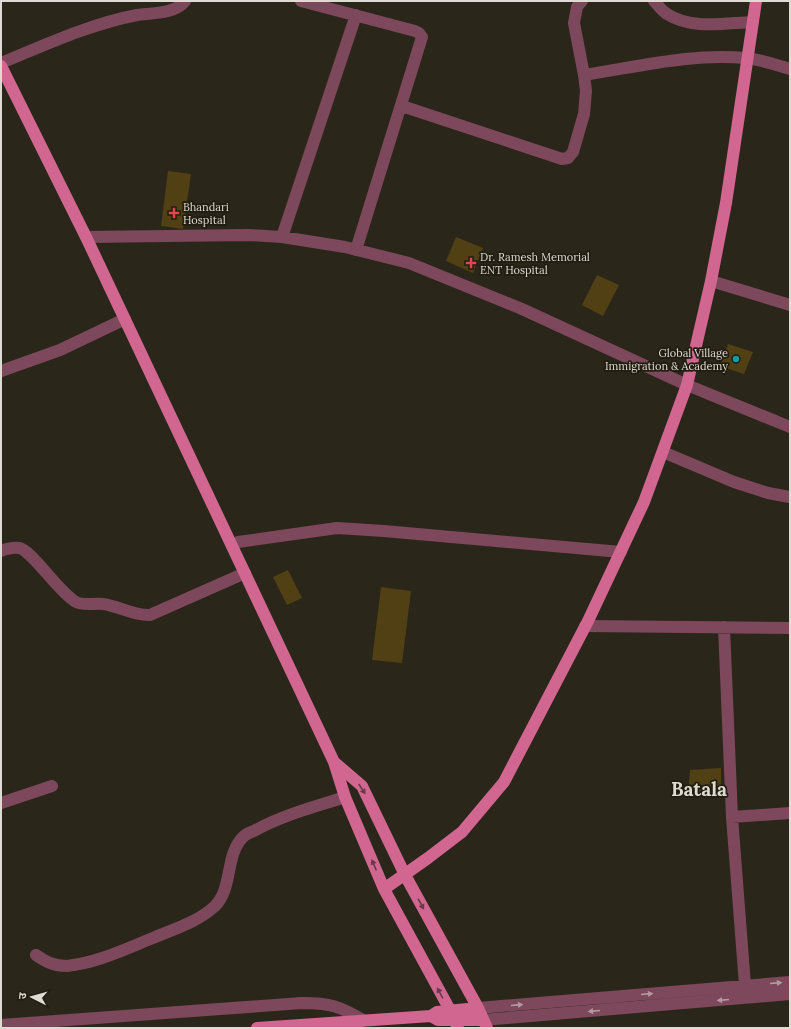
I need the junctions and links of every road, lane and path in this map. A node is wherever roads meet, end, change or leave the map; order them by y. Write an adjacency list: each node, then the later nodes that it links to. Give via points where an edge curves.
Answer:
1 (185, 1): 8 (street, via 164,12 120,18 97,25)
2 (301, 1): 6 (street)
3 (582, 1): 11 (street, via 577,7 574,24)
4 (654, 1): 5 (street, via 666,14 682,21 700,24)
5 (753, 8): 7 (main road)
6 (356, 15): 12 (street, via 415,31 422,37); 14 (street)
7 (747, 58): 10 (street); 11 (street, via 688,58); 16 (main road, via 726,203)
8 (1, 63)
9 (1, 66): 13 (main road)
10 (790, 69)
11 (584, 75): 12 (street, via 584,114 573,152 568,158 562,159)
12 (402, 106): 15 (street)
13 (86, 237): 14 (street); 18 (main road)
14 (282, 237): 15 (street)
15 (356, 250): 20 (street, via 408,263 514,306)
16 (711, 281): 17 (street); 20 (main road)
17 (790, 305)
18 (125, 319): 19 (street, via 60,350); 27 (main road)
19 (1, 371)
20 (687, 385): 21 (street); 22 (main road)
21 (790, 427)
22 (663, 452): 23 (street, via 734,482); 26 (main road)
23 (790, 497)
24 (238, 542): 26 (street, via 337,528)
25 (1, 551): 27 (street, via 18,547 26,550 57,586 76,602 102,604 141,616 150,615)
26 (621, 552): 28 (main road)
27 (245, 573): 31 (main road)
28 (585, 626): 29 (street); 37 (main road, via 504,782 462,832)
29 (724, 627): 30 (street); 36 (street)
30 (790, 628)
31 (334, 762): 33 (main road); 37 (main road, one-way to 37, via 362,786)
32 (52, 786): 34 (street)
33 (345, 797): 38 (main road, one-way to 33); 39 (street, via 266,824 244,836 235,850 224,892 215,905 186,924 104,958 67,966 47,963)
34 (1, 803)
35 (790, 813): 36 (street)
36 (732, 817): 41 (street)
37 (405, 875): 38 (main road); 44 (main road, one-way to 44)
38 (384, 889): 46 (main road, one-way to 38)
39 (36, 955)
40 (790, 982): 41 (street, one-way to 40)
41 (746, 986): 43 (street); 44 (street, one-way to 41)
42 (790, 994): 43 (street)
43 (746, 998): 47 (street, one-way to 47)
44 (478, 1008): 46 (main road); 47 (main road)
45 (363, 1020): 46 (main road, via 431,1016 438,1020); 48 (street, via 334,1006 302,1003); 49 (main road); 50 (street)
46 (454, 1020): 47 (main road)
47 (485, 1024)
48 (1, 1025)
49 (257, 1028)
50 (352, 1028)

